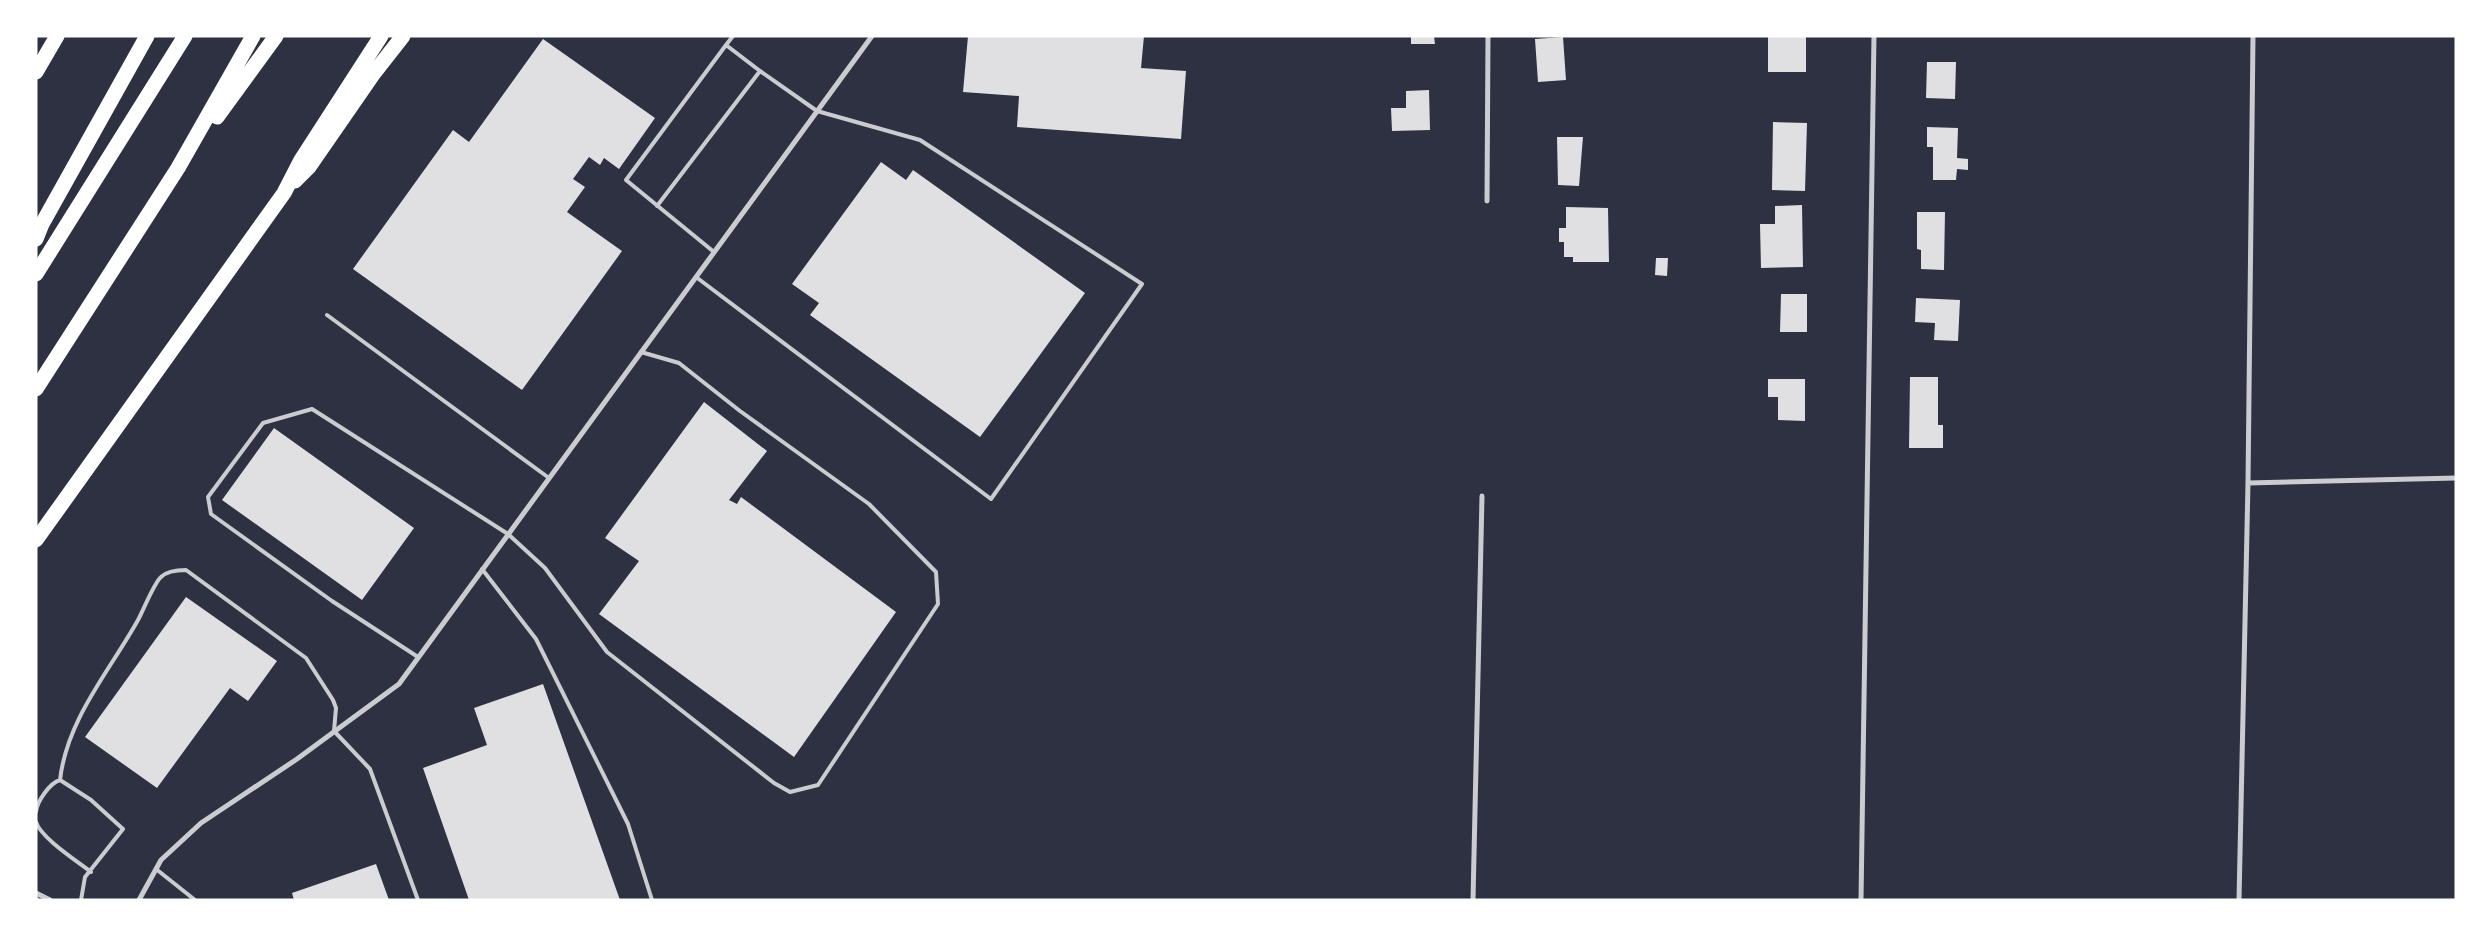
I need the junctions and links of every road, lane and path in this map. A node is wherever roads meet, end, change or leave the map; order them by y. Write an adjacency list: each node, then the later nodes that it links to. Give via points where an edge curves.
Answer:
1 (57, 36): 15 (highway)
2 (148, 36): 21 (highway)
3 (185, 36): 23 (highway)
4 (253, 36): 17 (highway)
5 (276, 36): 17 (highway)
6 (381, 36): 18 (highway, via 301,160)
7 (403, 36): 18 (highway, via 374,72 309,167)
8 (733, 36): 13 (lane)
9 (872, 36): 16 (street)
10 (1488, 36): 19 (street)
11 (1874, 36): 50 (street)
12 (2253, 36): 30 (street)
13 (726, 45): 14 (lane); 20 (lane, via 626,180)
14 (760, 71): 16 (lane); 20 (lane)
15 (36, 72)
16 (817, 111): 22 (street); 24 (lane, via 920,140 1142,284 991,499)
17 (178, 168): 27 (highway)
18 (284, 193): 33 (highway)
19 (1487, 201)
20 (657, 206): 22 (lane)
21 (36, 239)
22 (714, 252): 24 (street)
23 (36, 274)
24 (696, 277): 26 (street)
25 (327, 315): 28 (lane)
26 (641, 352): 28 (street); 32 (lane, via 679,364 868,504 936,572 938,604 818,785 790,792 774,783 607,652 546,568)
27 (36, 389)
28 (549, 478): 32 (street)
29 (2456, 478): 30 (street)
30 (2248, 483): 51 (street)
31 (1482, 496): 49 (street)
32 (508, 534): 34 (street); 35 (lane, via 312,409 263,423 208,497 211,514 332,601)
33 (36, 540)
34 (482, 569): 35 (street); 48 (lane, via 536,639 628,824)
35 (418, 657): 36 (street, via 399,684)
36 (334, 731): 37 (lane, via 336,708 333,700 306,658 186,570 178,570 161,577 109,669 90,695 63,756); 40 (street, via 201,823 161,860); 47 (lane, via 370,769)
37 (60, 780): 38 (lane, via 54,782); 41 (lane, via 90,800 123,829)
38 (36, 812)
39 (36, 822): 41 (lane, via 58,846)
40 (156, 869): 43 (lane); 46 (street)
41 (91, 872): 45 (lane, via 85,877)
42 (36, 893): 44 (street)
43 (192, 899)
44 (50, 900)
45 (81, 900)
46 (140, 900)
47 (418, 900)
48 (652, 900)
49 (1473, 900)
50 (1861, 900)
51 (2239, 900)

